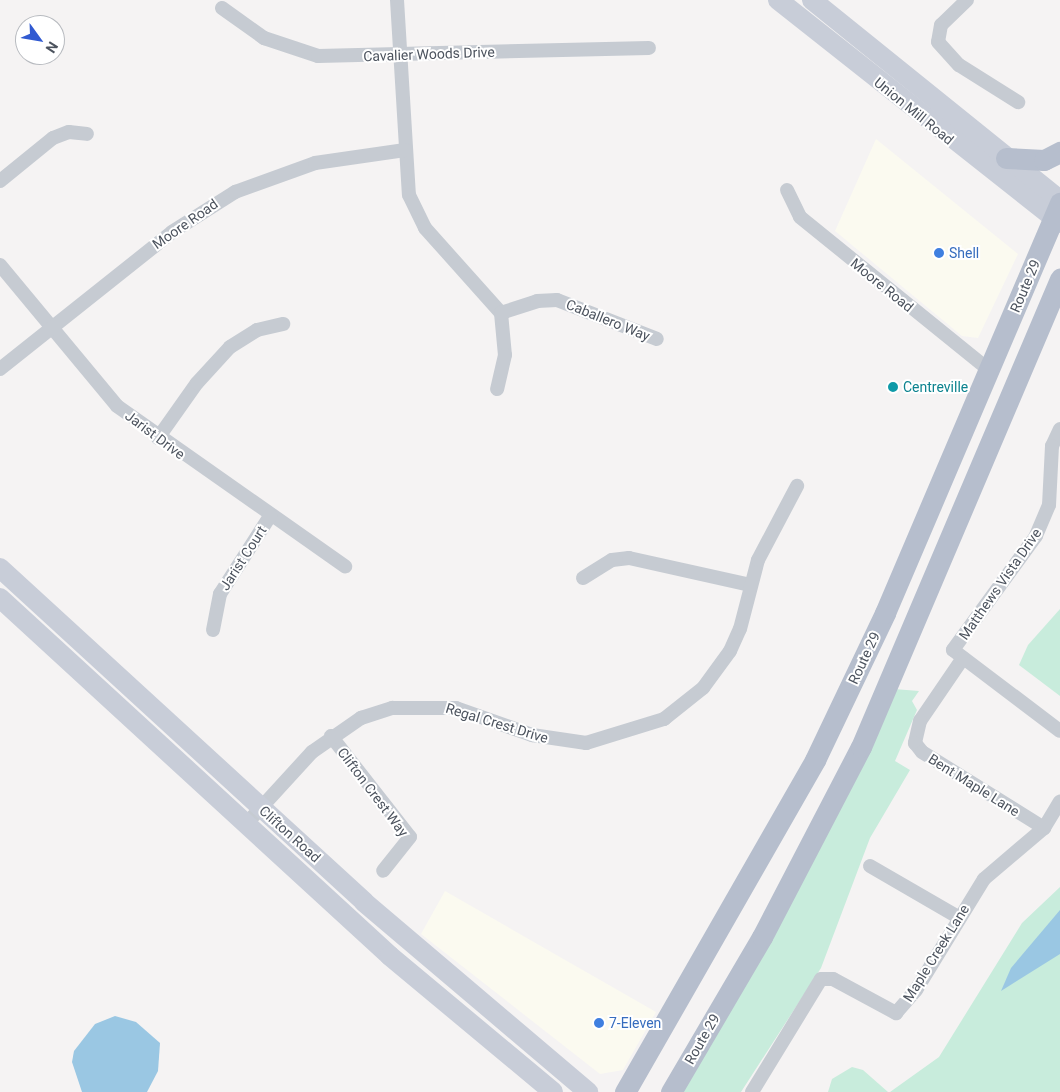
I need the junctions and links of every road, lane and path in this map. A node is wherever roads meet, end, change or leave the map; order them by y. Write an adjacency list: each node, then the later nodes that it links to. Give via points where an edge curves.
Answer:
1 (397, 0): 7 (street)
2 (778, 0): 15 (main road, Union Mill Road)
3 (812, 0): 12 (main road, Union Mill Road)
4 (964, 1): 8 (street, via 941,26 938,42 959,65)
5 (222, 8): 7 (street, Cavalier Woods Drive, via 264,38 300,52 335,57)
6 (648, 48): 7 (street, Cavalier Woods Drive)
7 (402, 55): 10 (street)
8 (1018, 102)
9 (87, 134): 13 (street, via 69,132 53,138)
10 (405, 150): 19 (street, via 409,195 419,220); 21 (street, Moore Road, via 315,163 235,192 172,232)
11 (1060, 152): 12 (main road, via 1044,160)
12 (1006, 158): 15 (main road, Union Mill Road)
13 (0, 181)
14 (787, 190): 25 (street, Moore Road, via 800,217)
15 (1058, 211): 25 (main road, Route 29)
16 (0, 265): 21 (street, Jarist Drive)
17 (1060, 279): 23 (main road, Route 29)
18 (1060, 308): 23 (main road)
19 (501, 313): 22 (street, Caballero Way, via 529,303 557,300); 26 (street, via 505,355)
20 (283, 324): 28 (street, via 258,330 230,347 197,383)
21 (52, 328): 24 (street, Moore Road); 28 (street, Jarist Drive, via 117,406)
22 (657, 339)
23 (1029, 350): 50 (main road, Route 29, via 861,747 762,937)
24 (0, 369)
25 (989, 370): 49 (main road, Route 29, via 885,614 816,760)
26 (497, 389)
27 (1060, 429): 37 (street, Matthews Vista Drive, via 1052,446 1049,505 1036,536)
28 (158, 438): 30 (street, Jarist Drive)
29 (797, 486): 34 (street, Regal Crest Drive, via 772,528)
30 (270, 516): 31 (street, Jarist Drive); 36 (street, Jarist Court, via 220,594)
31 (345, 566)
32 (0, 568): 41 (main road, Clifton Road)
33 (583, 578): 34 (street, via 612,560 629,558)
34 (751, 586): 39 (street, Regal Crest Drive, via 740,629 719,670 684,705 640,730 586,743 551,739 465,710 429,705 392,708 361,718)
35 (0, 598): 42 (main road, Clifton Road)
36 (213, 630)
37 (958, 654): 38 (street); 43 (street, Bent Maple Lane, via 920,721 915,742 922,752)
38 (1060, 730)
39 (331, 736): 41 (street, Regal Crest Drive); 45 (street, Clifton Crest Way, via 410,837)
40 (1060, 801): 43 (street, Maple Creek Lane)
41 (261, 808): 42 (street, Regal Crest Drive); 48 (main road, Clifton Road, via 364,902)
42 (246, 824): 47 (main road, Clifton Road, via 390,956)
43 (1044, 828): 46 (street, Maple Creek Lane, via 984,879)
44 (870, 866): 46 (street)
45 (383, 870)
46 (958, 917): 51 (street, Maple Creek Lane, via 916,990 896,1013 833,979 821,979)
47 (553, 1092)
48 (588, 1092)
49 (625, 1092)
50 (671, 1092)
51 (752, 1092)

